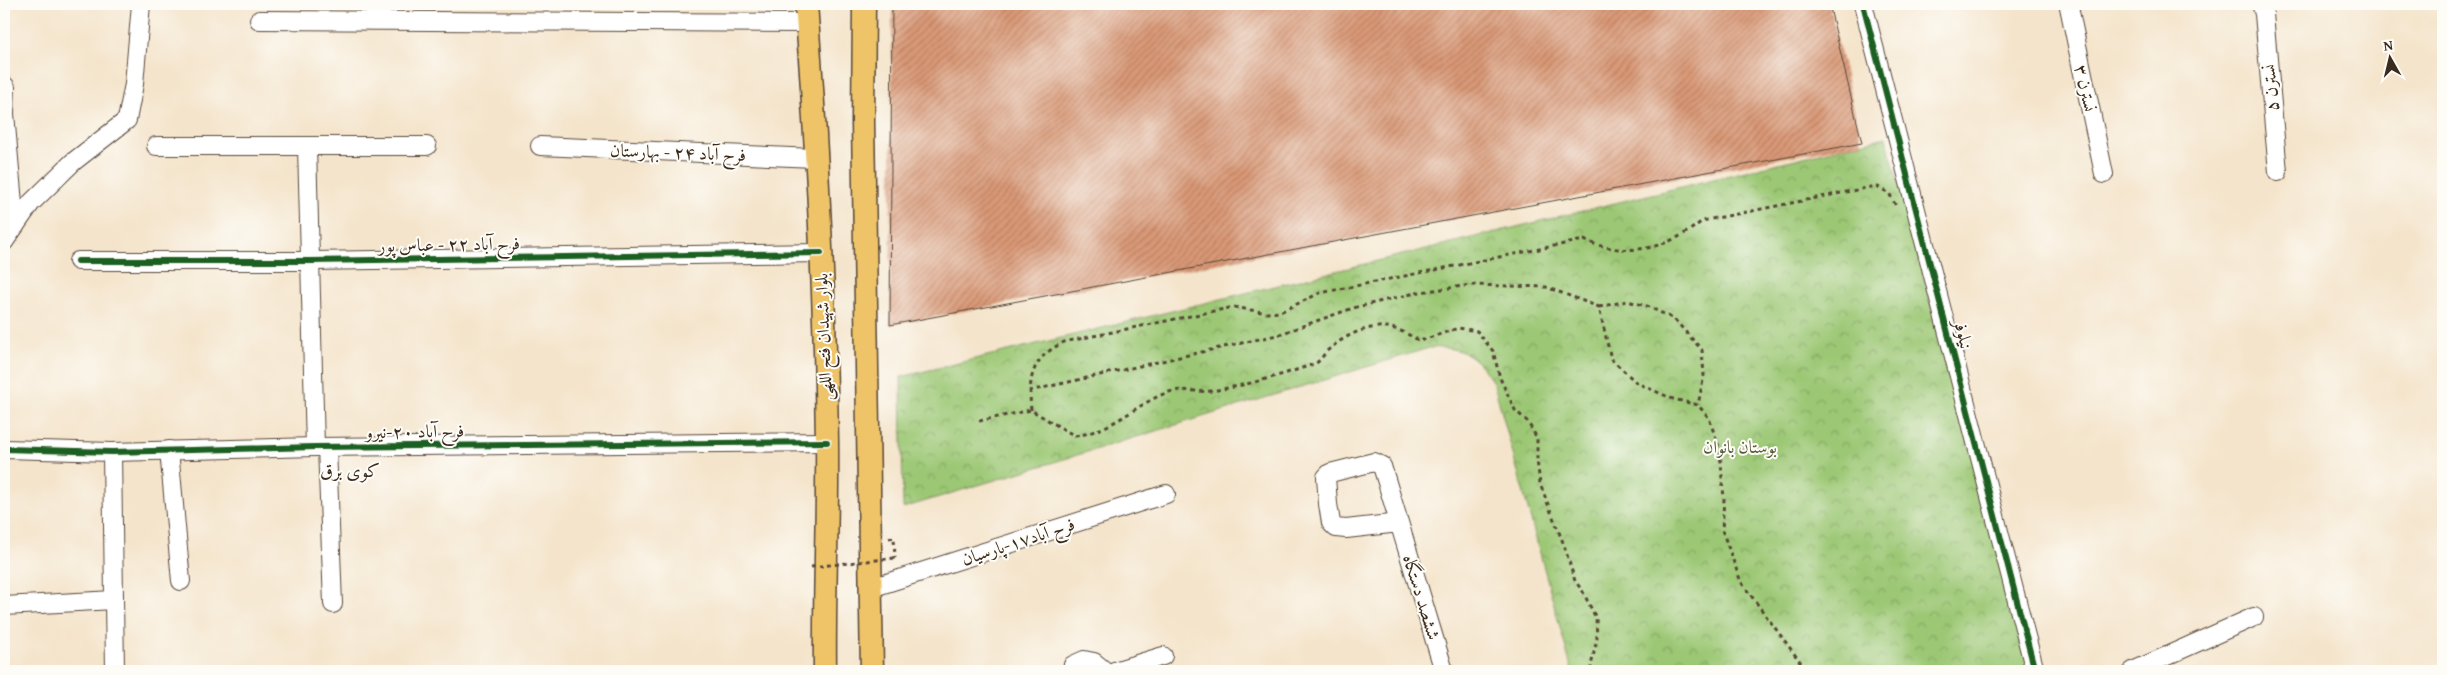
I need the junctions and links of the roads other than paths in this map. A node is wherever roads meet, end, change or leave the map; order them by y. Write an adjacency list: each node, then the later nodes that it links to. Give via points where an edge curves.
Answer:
1 (141, 4): 16 (street, via 128,120 73,162 31,203)
2 (864, 4): 29 (main road)
3 (1863, 4): 42 (street, نیلوفر)
4 (2072, 4): 15 (street, نسترن ۳, via 2069,7)
5 (2261, 4): 14 (street, نسترن ۵)
6 (809, 10): 7 (street); 13 (main road, بلوار شهیدان فتح اللهی, via 817,68 811,90)
7 (259, 20)
8 (4, 84): 16 (street)
9 (156, 146): 10 (street)
10 (307, 146): 11 (street); 20 (street)
11 (426, 146)
12 (540, 146): 13 (street, فرح آباد ۲۴ - بهارستان)
13 (815, 158): 18 (main road, بلوار شهیدان فتح اللهی)
14 (2278, 172)
15 (2104, 174)
16 (15, 226): 17 (street)
17 (4, 242)
18 (820, 253): 20 (street, فرح آباد ۲۲ - عباس پور); 21 (main road, بلوار شهیدان فتح اللهی)
19 (78, 261): 20 (street, فرح آباد ۲۲ - عباس پور)
20 (311, 261): 22 (street)
21 (827, 442): 22 (street, فرح آباد ۲۰-نیرو); 36 (main road, بلوار شهیدان فتح اللهی)
22 (321, 447): 24 (street, فرح آباد ۲۰-نیرو); 31 (street)
23 (4, 449): 25 (street, فرح آباد ۲۰-نیرو)
24 (170, 450): 25 (street, فرح آباد ۲۰-نیرو); 28 (street)
25 (112, 452): 30 (street)
26 (1166, 494): 29 (street, فرح آباد۱۷-پارسیان)
27 (1399, 523): 27 (street, ششصد دستگاه, via 1346,530 1336,528 1330,513 1326,477 1330,473 1374,462 1379,464); 41 (street, ششصد دستگاه)
28 (181, 581)
29 (871, 588): 37 (main road)
30 (114, 600): 32 (street); 35 (street)
31 (333, 604)
32 (4, 606)
33 (2254, 617): 43 (street)
34 (1163, 656): 40 (street)
35 (115, 671)
36 (825, 671)
37 (872, 671)
38 (1071, 671): 39 (street, via 1073,665 1084,660 1094,662)
39 (1105, 671)
40 (1114, 671)
41 (1444, 671)
42 (2035, 671)
43 (2133, 671)

